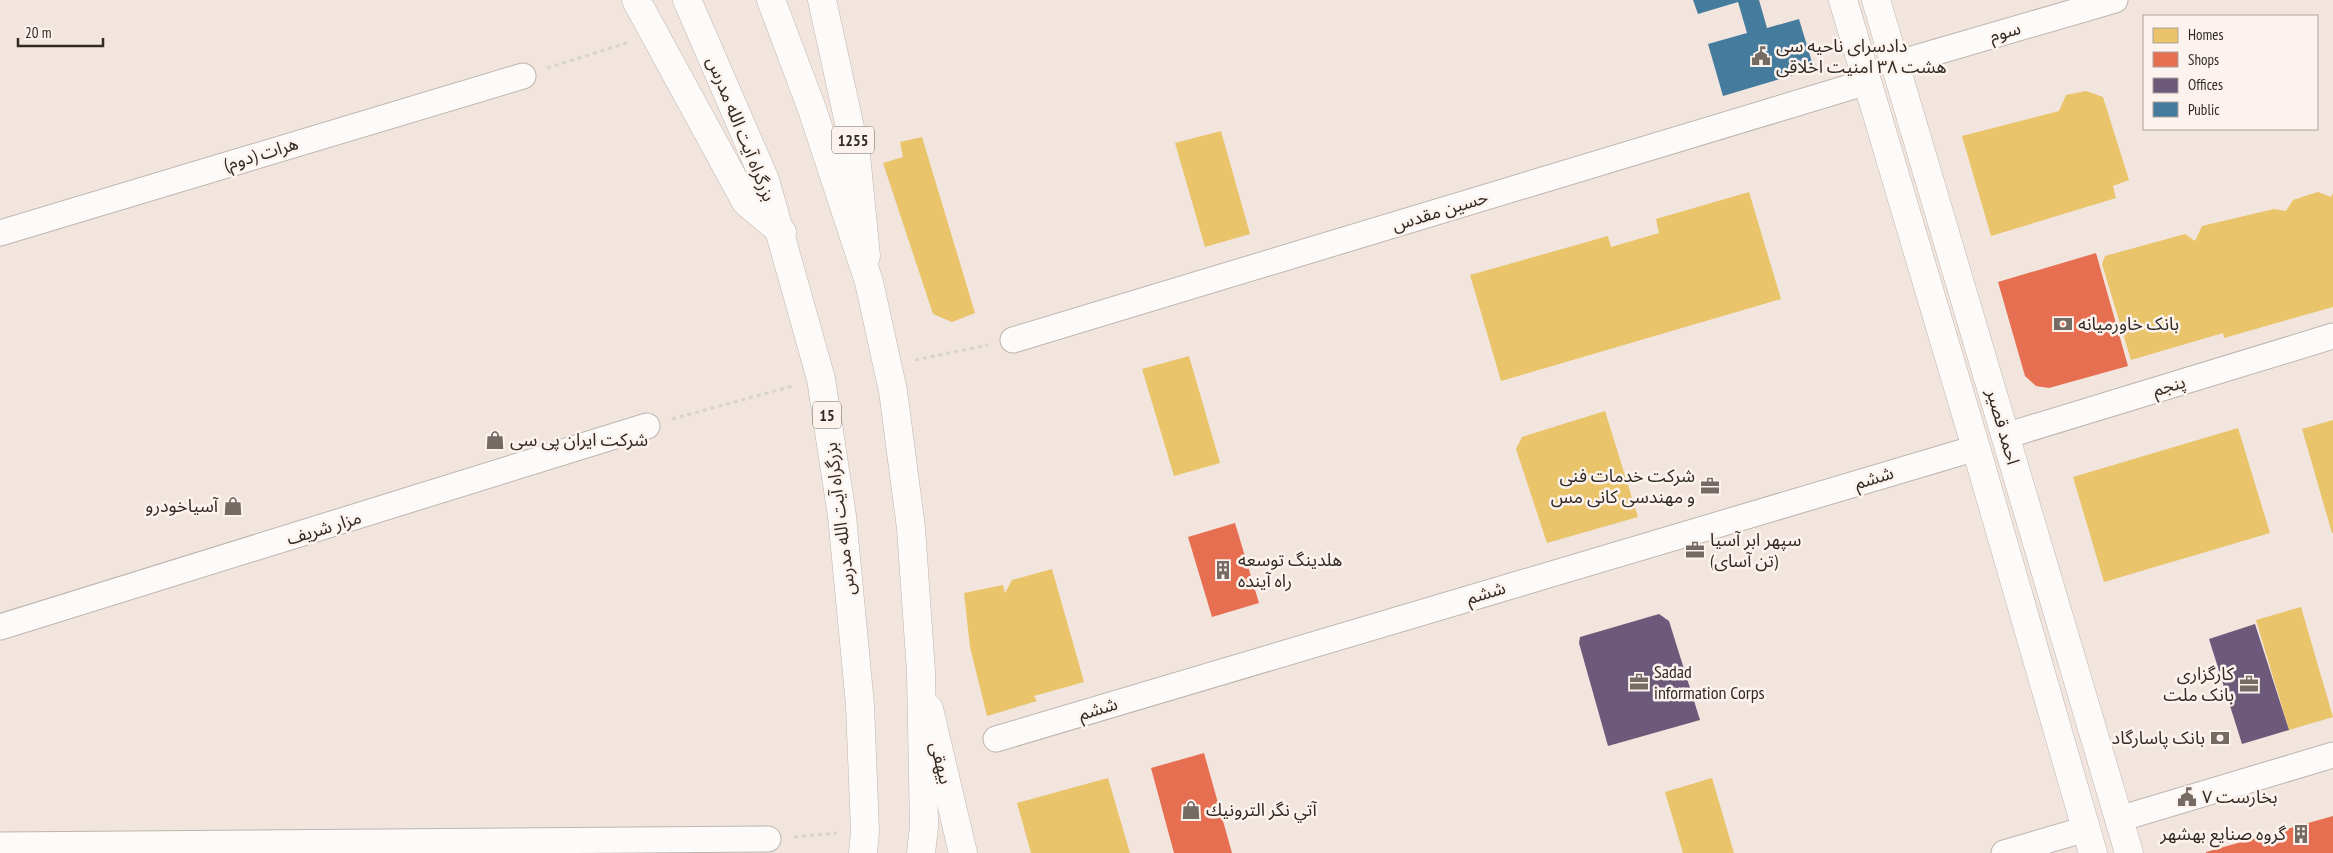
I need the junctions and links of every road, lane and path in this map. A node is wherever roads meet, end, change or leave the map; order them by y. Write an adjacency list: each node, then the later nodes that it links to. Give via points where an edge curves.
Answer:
1 (636, 0): 8 (main road)
2 (686, 0): 12 (main road, بزرگراه آیت الله مدرس / 15, via 765,180)
3 (771, 0): 14 (main road, via 812,109)
4 (822, 0): 14 (main road, 1255, via 856,155)
5 (1843, 0): 11 (main road, احمد قصیر)
6 (1876, 0): 9 (main road, احمد قصیر)
7 (2115, 0): 9 (street, سوم)
8 (656, 33): 10 (path); 12 (main road, via 746,202)
9 (1895, 64): 20 (main road, احمد قصیر)
10 (523, 76): 13 (street, هرات (دوم))
11 (1867, 82): 16 (street, حسین مقدس); 21 (main road, احمد قصیر)
12 (782, 232): 18 (main road, بزرگراه آیت الله مدرس / 15)
13 (0, 233)
14 (869, 282): 17 (main road)
15 (2333, 336): 20 (street, پنجم)
16 (1013, 340): 17 (path)
17 (888, 366): 23 (main road, via 911,528)
18 (821, 379): 19 (path); 29 (main road, بزرگراه آیت الله مدرس / 15, via 842,516 860,705)
19 (647, 426): 22 (street, مزار شریف)
20 (2005, 436): 26 (main road, احمد قصیر)
21 (1976, 448): 24 (street, ششم); 28 (main road, احمد قصیر)
22 (0, 627)
23 (921, 672): 31 (main road); 32 (main road, بیهقی)
24 (996, 739)
25 (2333, 755): 26 (street)
26 (2119, 819): 28 (main road); 34 (main road, احمد قصیر)
27 (768, 839): 29 (path); 30 (street)
28 (2090, 841): 33 (street)
29 (864, 842)
30 (0, 845)
31 (922, 853)
32 (963, 853)
33 (2004, 853)
34 (2129, 853)

